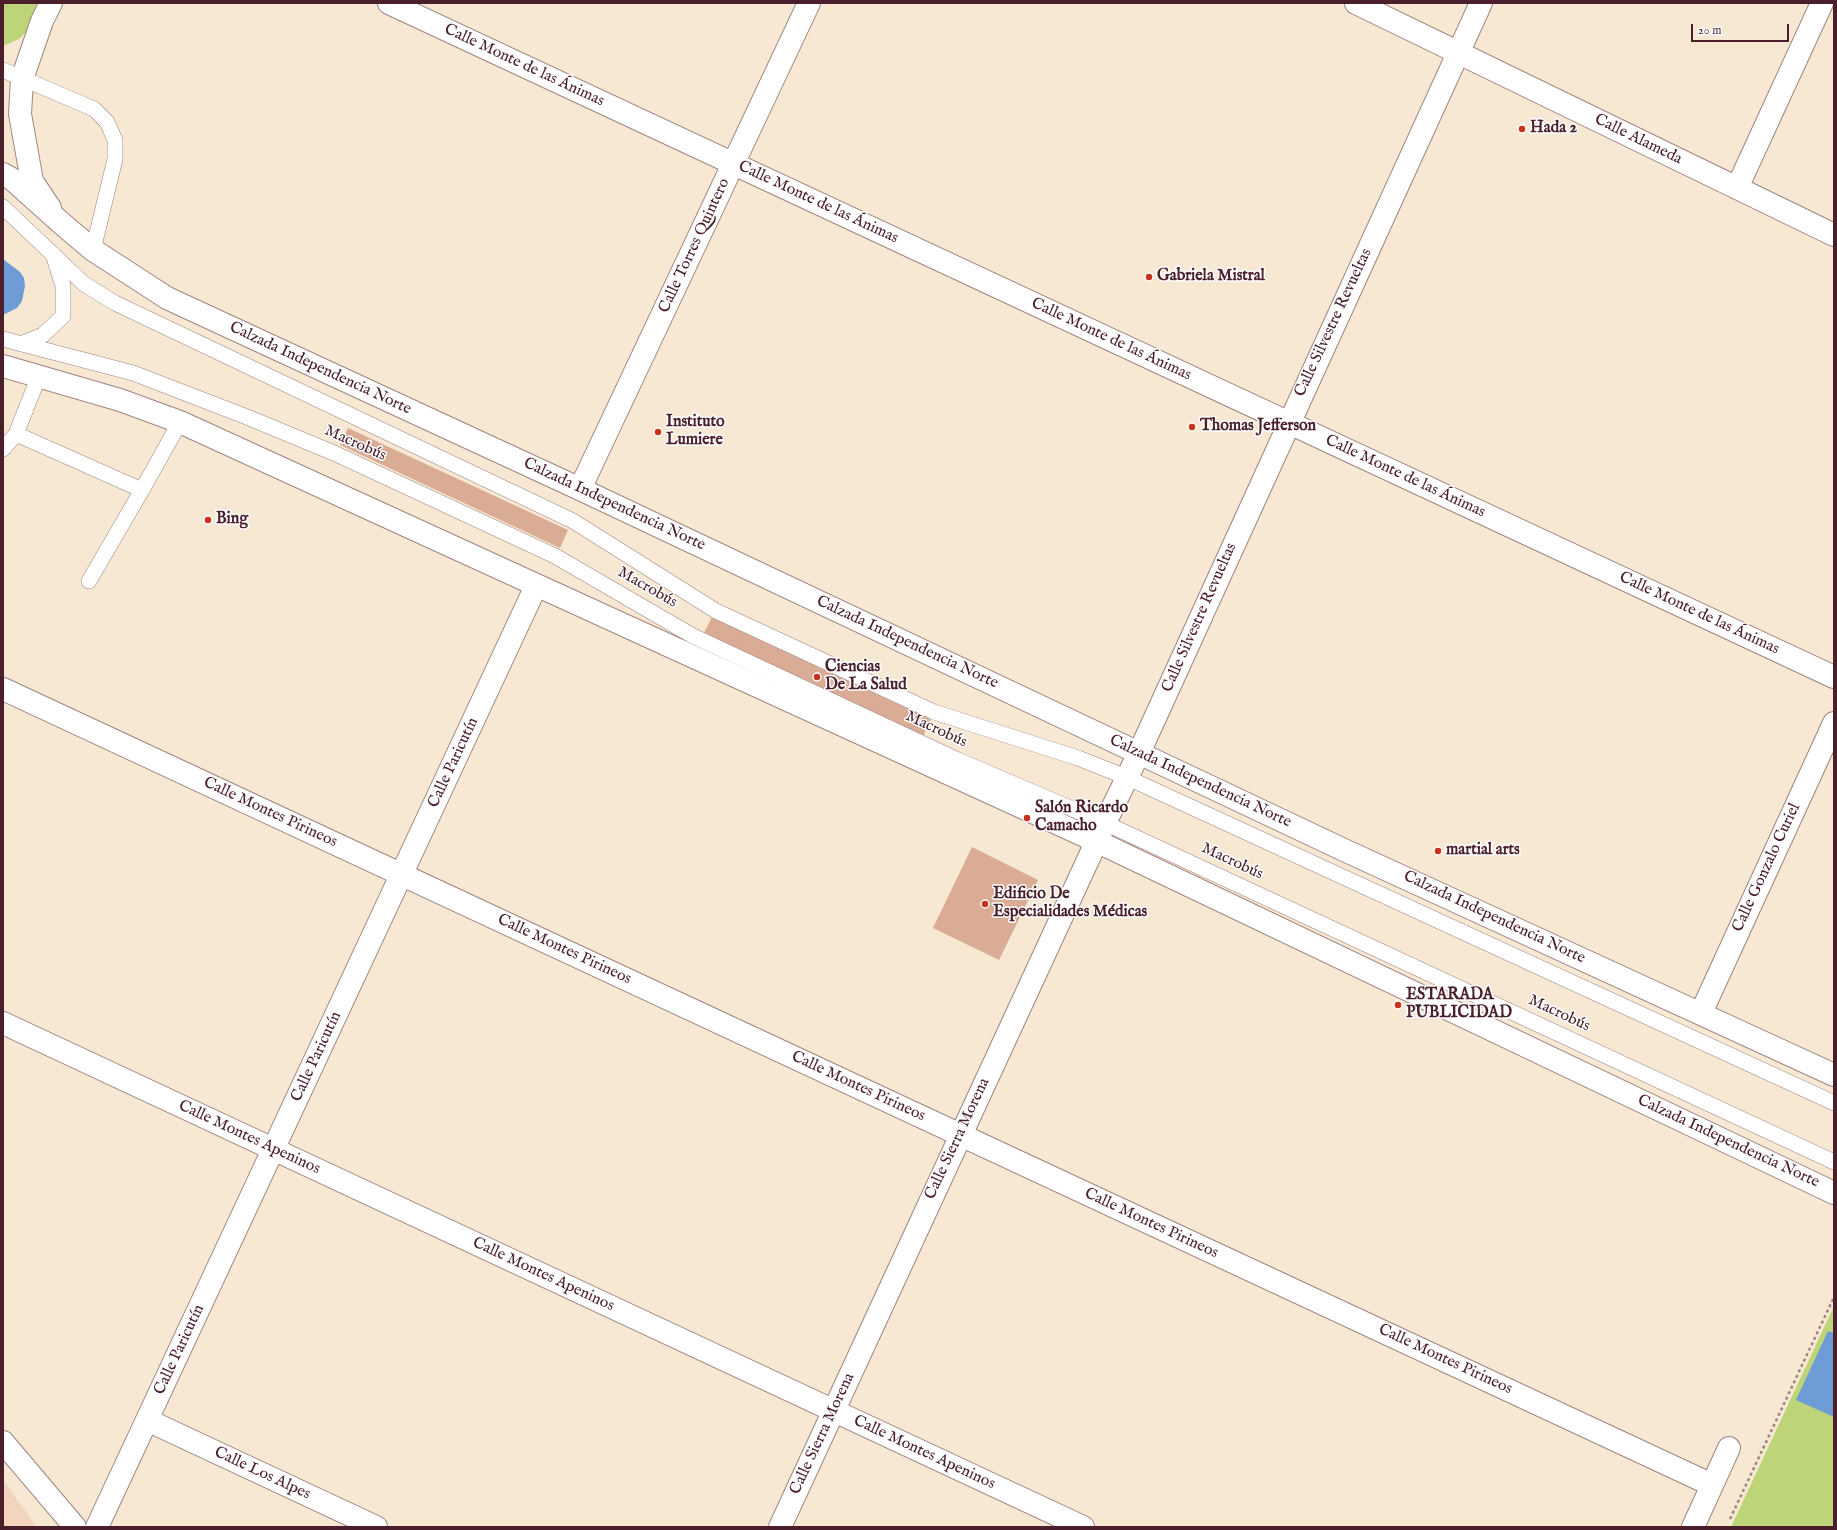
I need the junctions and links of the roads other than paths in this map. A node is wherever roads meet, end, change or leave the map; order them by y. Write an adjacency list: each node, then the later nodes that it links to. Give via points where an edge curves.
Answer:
1 (51, 3): 9 (street)
2 (389, 3): 10 (street, Calle Monte de las Ánimas)
3 (809, 3): 10 (street, Calle Torres Quintero)
4 (1356, 3): 7 (street, Calle Alameda)
5 (1481, 3): 7 (street, Calle Silvestre Revueltas)
6 (1822, 3): 12 (street)
7 (1458, 52): 12 (street, Calle Alameda); 23 (street, Calle Silvestre Revueltas)
8 (3, 70): 9 (lane)
9 (22, 79): 14 (street, via 20,114 32,181); 16 (lane, via 94,109 107,122 114,140 115,159)
10 (734, 164): 23 (street, Calle Monte de las Ánimas); 26 (street, Calle Torres Quintero)
11 (3, 174): 14 (street, Calzada Independencia Norte)
12 (1737, 188): 15 (street, Calle Alameda)
13 (3, 207): 17 (lane, Macrobús)
14 (60, 222): 16 (street, Calzada Independencia Norte)
15 (1834, 235)
16 (94, 250): 26 (street, Calzada Independencia Norte, via 166,298)
17 (52, 252): 19 (lane, Macrobús, via 63,286 63,316 44,335); 34 (lane, Macrobús, via 84,284 115,303 573,521 716,611 934,712 1078,758)
18 (3, 339): 19 (lane, Macrobús)
19 (20, 344): 35 (lane, Macrobús, via 133,373 334,453 556,556 700,639 958,760)
20 (3, 366): 21 (street, Calzada Independencia Norte)
21 (40, 376): 22 (street, Calzada Independencia Norte, via 120,400); 24 (lane)
22 (180, 422): 27 (lane); 29 (street, Calzada Independencia Norte)
23 (1288, 422): 30 (street, Calle Monte de las Ánimas); 33 (street, Calle Silvestre Revueltas)
24 (16, 434): 25 (lane); 27 (lane)
25 (3, 449)
26 (580, 489): 33 (street, Calzada Independencia Norte)
27 (142, 490): 28 (lane)
28 (89, 581)
29 (536, 586): 35 (street, Calzada Independencia Norte); 36 (street, Calle Paricutín)
30 (1834, 677)
31 (3, 689): 36 (street, Calle Montes Pirineos)
32 (1834, 723): 37 (street, Calle Gonzalo Curiel)
33 (1138, 753): 34 (street, Calle Sierra Morena); 37 (street, Calzada Independencia Norte)
34 (1126, 777): 35 (street, Calle Sierra Morena); 40 (lane, Macrobús)
35 (1100, 832): 41 (street, Calle Sierra Morena); 43 (lane, Macrobús); 44 (street, Calzada Independencia Norte)
36 (402, 875): 41 (street, Calle Montes Pirineos); 42 (street, Calle Paricutín)
37 (1700, 1013): 39 (street, Calzada Independencia Norte)
38 (3, 1023): 42 (street, Calle Montes Apeninos)
39 (1834, 1075)
40 (1834, 1103)
41 (960, 1135): 45 (street, Calle Sierra Morena); 49 (street, Calle Montes Pirineos)
42 (274, 1150): 45 (street, Calle Montes Apeninos); 46 (street, Calle Paricutín)
43 (1834, 1162)
44 (1834, 1193)
45 (833, 1411): 53 (street, Calle Sierra Morena); 54 (street, Calle Montes Apeninos)
46 (147, 1420): 51 (street, Calle Paricutín); 52 (street, Calle Los Alpes)
47 (3, 1442): 50 (street)
48 (1729, 1448): 49 (street)
49 (1712, 1485): 55 (street)
50 (75, 1527)
51 (98, 1527)
52 (376, 1527)
53 (780, 1527)
54 (1083, 1527)
55 (1693, 1527)

